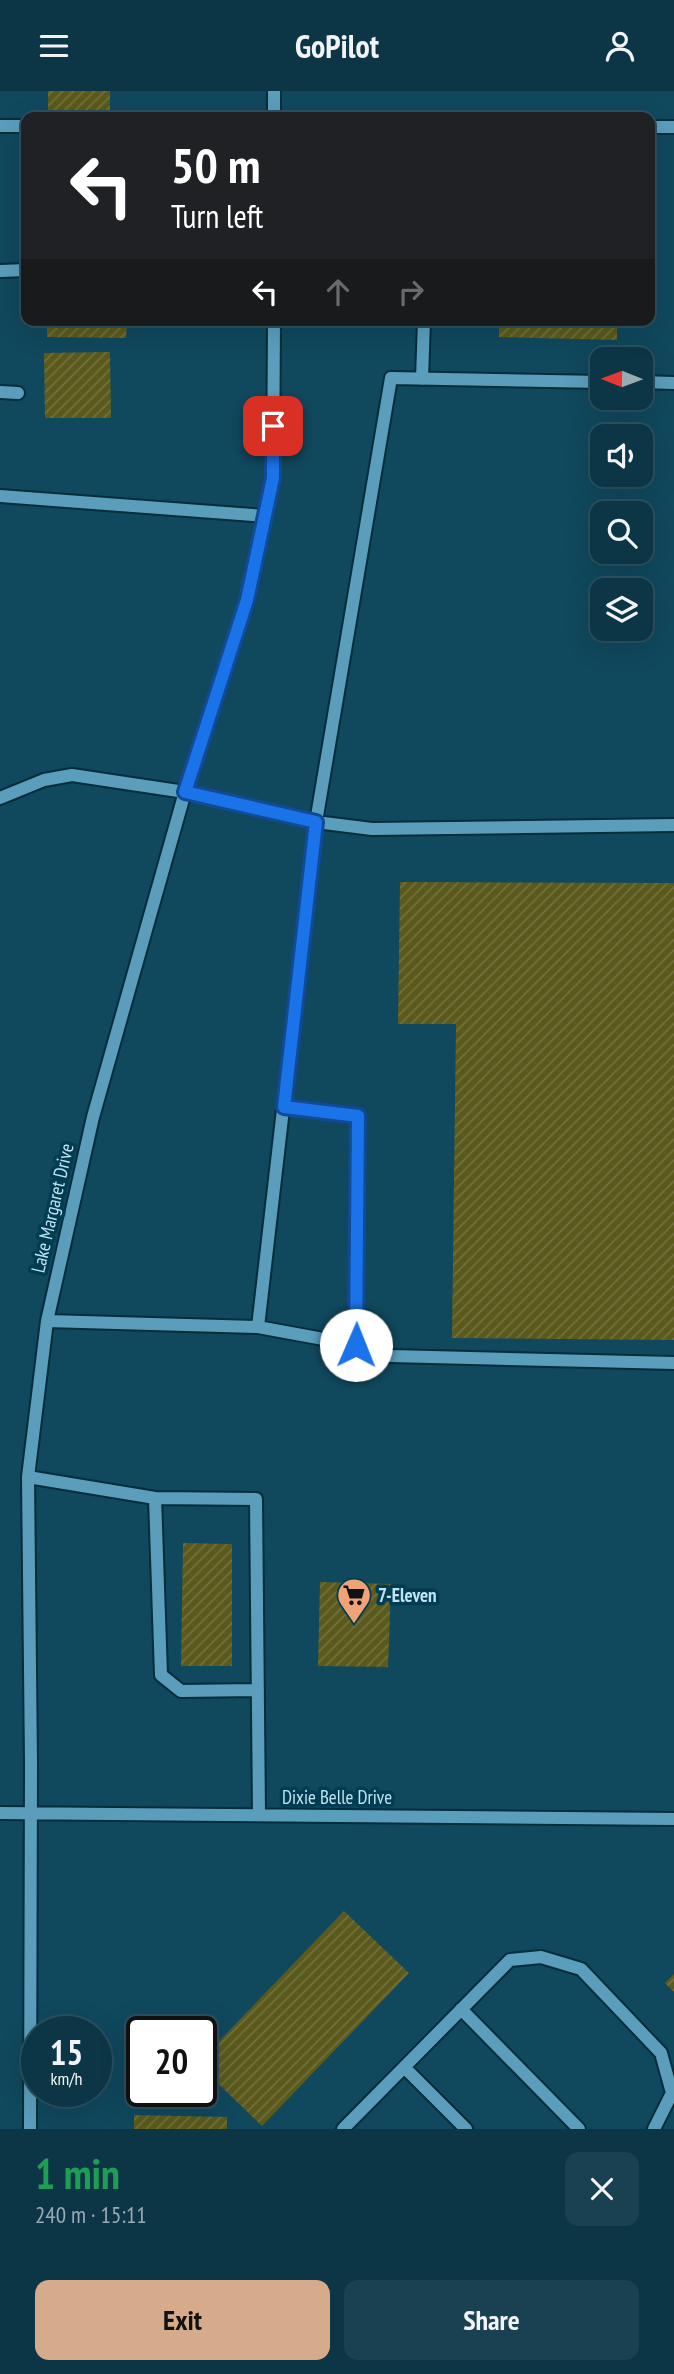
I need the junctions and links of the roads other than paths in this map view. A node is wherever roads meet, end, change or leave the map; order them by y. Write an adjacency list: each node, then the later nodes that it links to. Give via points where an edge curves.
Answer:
1 (274, 91): 2 (street)
2 (274, 112)
3 (0, 126): 4 (street)
4 (21, 126)
5 (655, 127): 6 (street)
6 (674, 127)
7 (21, 270): 8 (street)
8 (0, 271)
9 (274, 326): 18 (street, Lake Margaret Drive, via 273,478)
10 (424, 326): 11 (street)
11 (422, 379): 12 (street); 21 (street, via 391,377)
12 (590, 382)
13 (653, 382): 14 (street)
14 (674, 383)
15 (0, 392): 16 (street)
16 (18, 393)
17 (0, 496): 18 (street)
18 (265, 516): 19 (street, Lake Margaret Drive, via 247,600)
19 (185, 792): 20 (street, via 72,775); 21 (street); 24 (street, Lake Margaret Drive, via 93,1117)
20 (0, 797)
21 (316, 822): 22 (street, via 372,829); 23 (street)
22 (674, 825)
23 (284, 1107): 25 (street); 26 (street, via 358,1116)
24 (47, 1321): 25 (street); 28 (street, Lake Margaret Drive)
25 (258, 1327): 26 (street)
26 (356, 1345): 27 (street, via 391,1356)
27 (674, 1363)
28 (28, 1477): 29 (street); 32 (street, Lake Margaret Drive)
29 (155, 1498): 30 (street, via 161,1675 181,1691); 30 (street, via 256,1499)
30 (258, 1691): 33 (street)
31 (0, 1813): 32 (street, Dixie Belle Drive)
32 (30, 1814): 33 (street, Dixie Belle Drive); 37 (street, Lake Margaret Drive)
33 (259, 1815): 34 (street, Dixie Belle Drive)
34 (674, 1819)
35 (461, 2009): 36 (street); 40 (street); 41 (street, via 510,1960 541,1957 581,1969 661,2053 672,2093)
36 (404, 2067): 38 (street); 39 (street)
37 (30, 2129)
38 (343, 2129)
39 (466, 2129)
40 (579, 2129)
41 (654, 2129)

